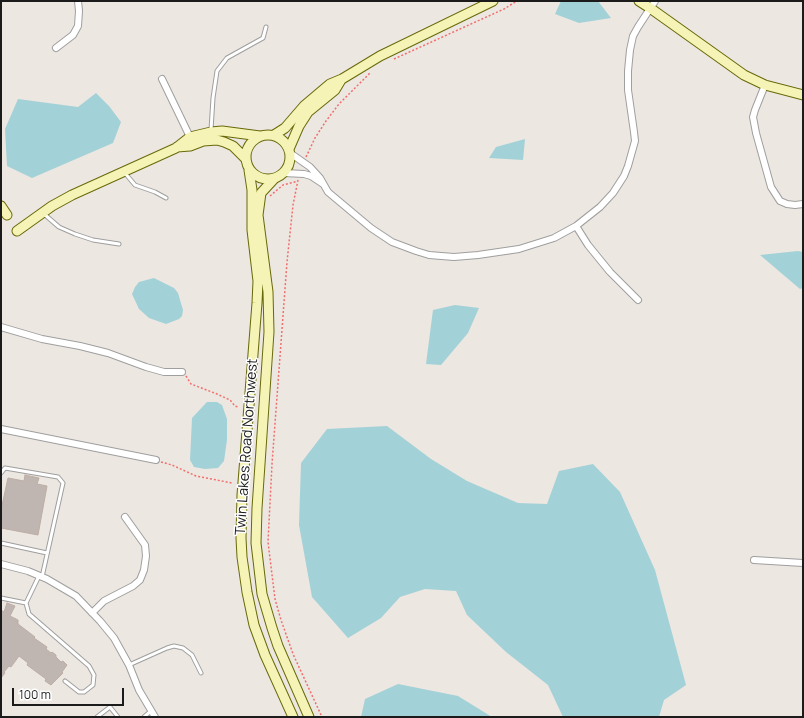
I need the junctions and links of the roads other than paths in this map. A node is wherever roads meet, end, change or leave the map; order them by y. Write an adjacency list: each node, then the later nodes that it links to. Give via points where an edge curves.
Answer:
1 (78, 1): 6 (street, via 78,26 73,35)
2 (493, 1): 8 (main road, via 380,56)
3 (639, 1): 4 (main road)
4 (651, 3): 9 (main road, via 728,64); 28 (street, via 633,36 629,59 628,90 635,141 630,161 613,193)
5 (266, 27): 11 (lane, via 263,38 227,58 217,71)
6 (56, 48)
7 (162, 79): 14 (street)
8 (342, 79): 13 (main road, via 330,84 318,94); 16 (main road, via 335,90 308,112)
9 (765, 85): 10 (main road); 24 (street, via 753,117 771,187 780,201 794,206)
10 (803, 95)
11 (211, 132): 12 (main road); 14 (main road)
12 (260, 136): 13 (main road); 17 (main road, via 249,145)
13 (274, 136): 16 (main road, via 285,143)
14 (190, 137): 15 (main road)
15 (176, 148): 17 (main road, via 217,140 233,146); 19 (main road)
16 (289, 151): 20 (main road, via 290,160); 22 (street, via 317,173)
17 (246, 158): 18 (main road)
18 (249, 170): 21 (main road, via 260,178); 55 (main road, Twin Lakes Road Northwest, via 258,303 242,495 242,557 254,625)
19 (123, 171): 23 (lane, via 135,185); 26 (main road, via 72,195)
20 (284, 173): 21 (main road); 22 (street, via 311,176)
21 (274, 179): 56 (main road, Twin Lakes Road Northwest, via 261,193 258,215 268,292 268,332 256,543 262,594 272,628)
22 (323, 184): 28 (street, via 334,198 392,242 429,255 478,256 519,248 554,238)
23 (166, 198)
24 (803, 204)
25 (1, 206): 27 (main road)
26 (43, 213): 29 (main road); 30 (lane, via 59,227 75,234)
27 (7, 215)
28 (576, 226): 31 (street, via 610,272)
29 (17, 231)
30 (119, 244)
31 (638, 300)
32 (1, 327): 33 (street, via 108,353 164,372)
33 (182, 372)
34 (1, 429): 35 (street)
35 (156, 460)
36 (1, 473): 39 (lane, via 5,468 58,478 62,483)
37 (125, 517): 46 (street, via 145,545 144,570 140,580 133,586 104,601)
38 (1, 543): 39 (lane)
39 (47, 553): 43 (lane)
40 (754, 560): 41 (street)
41 (803, 563)
42 (1, 564): 43 (street)
43 (41, 577): 45 (lane); 46 (street, via 76,596)
44 (1, 598): 45 (lane)
45 (26, 603): 49 (lane, via 29,614 89,666 94,675 92,685 84,692 79,692)
46 (92, 613): 47 (street, via 114,638)
47 (129, 665): 48 (lane, via 174,646 183,648 192,655); 50 (street)
48 (201, 673)
49 (65, 681)
50 (151, 711): 53 (lane); 54 (street)
51 (97, 717): 52 (lane, via 110,707)
52 (118, 717)
53 (144, 717)
54 (155, 717)
55 (292, 717)
56 (310, 717)

